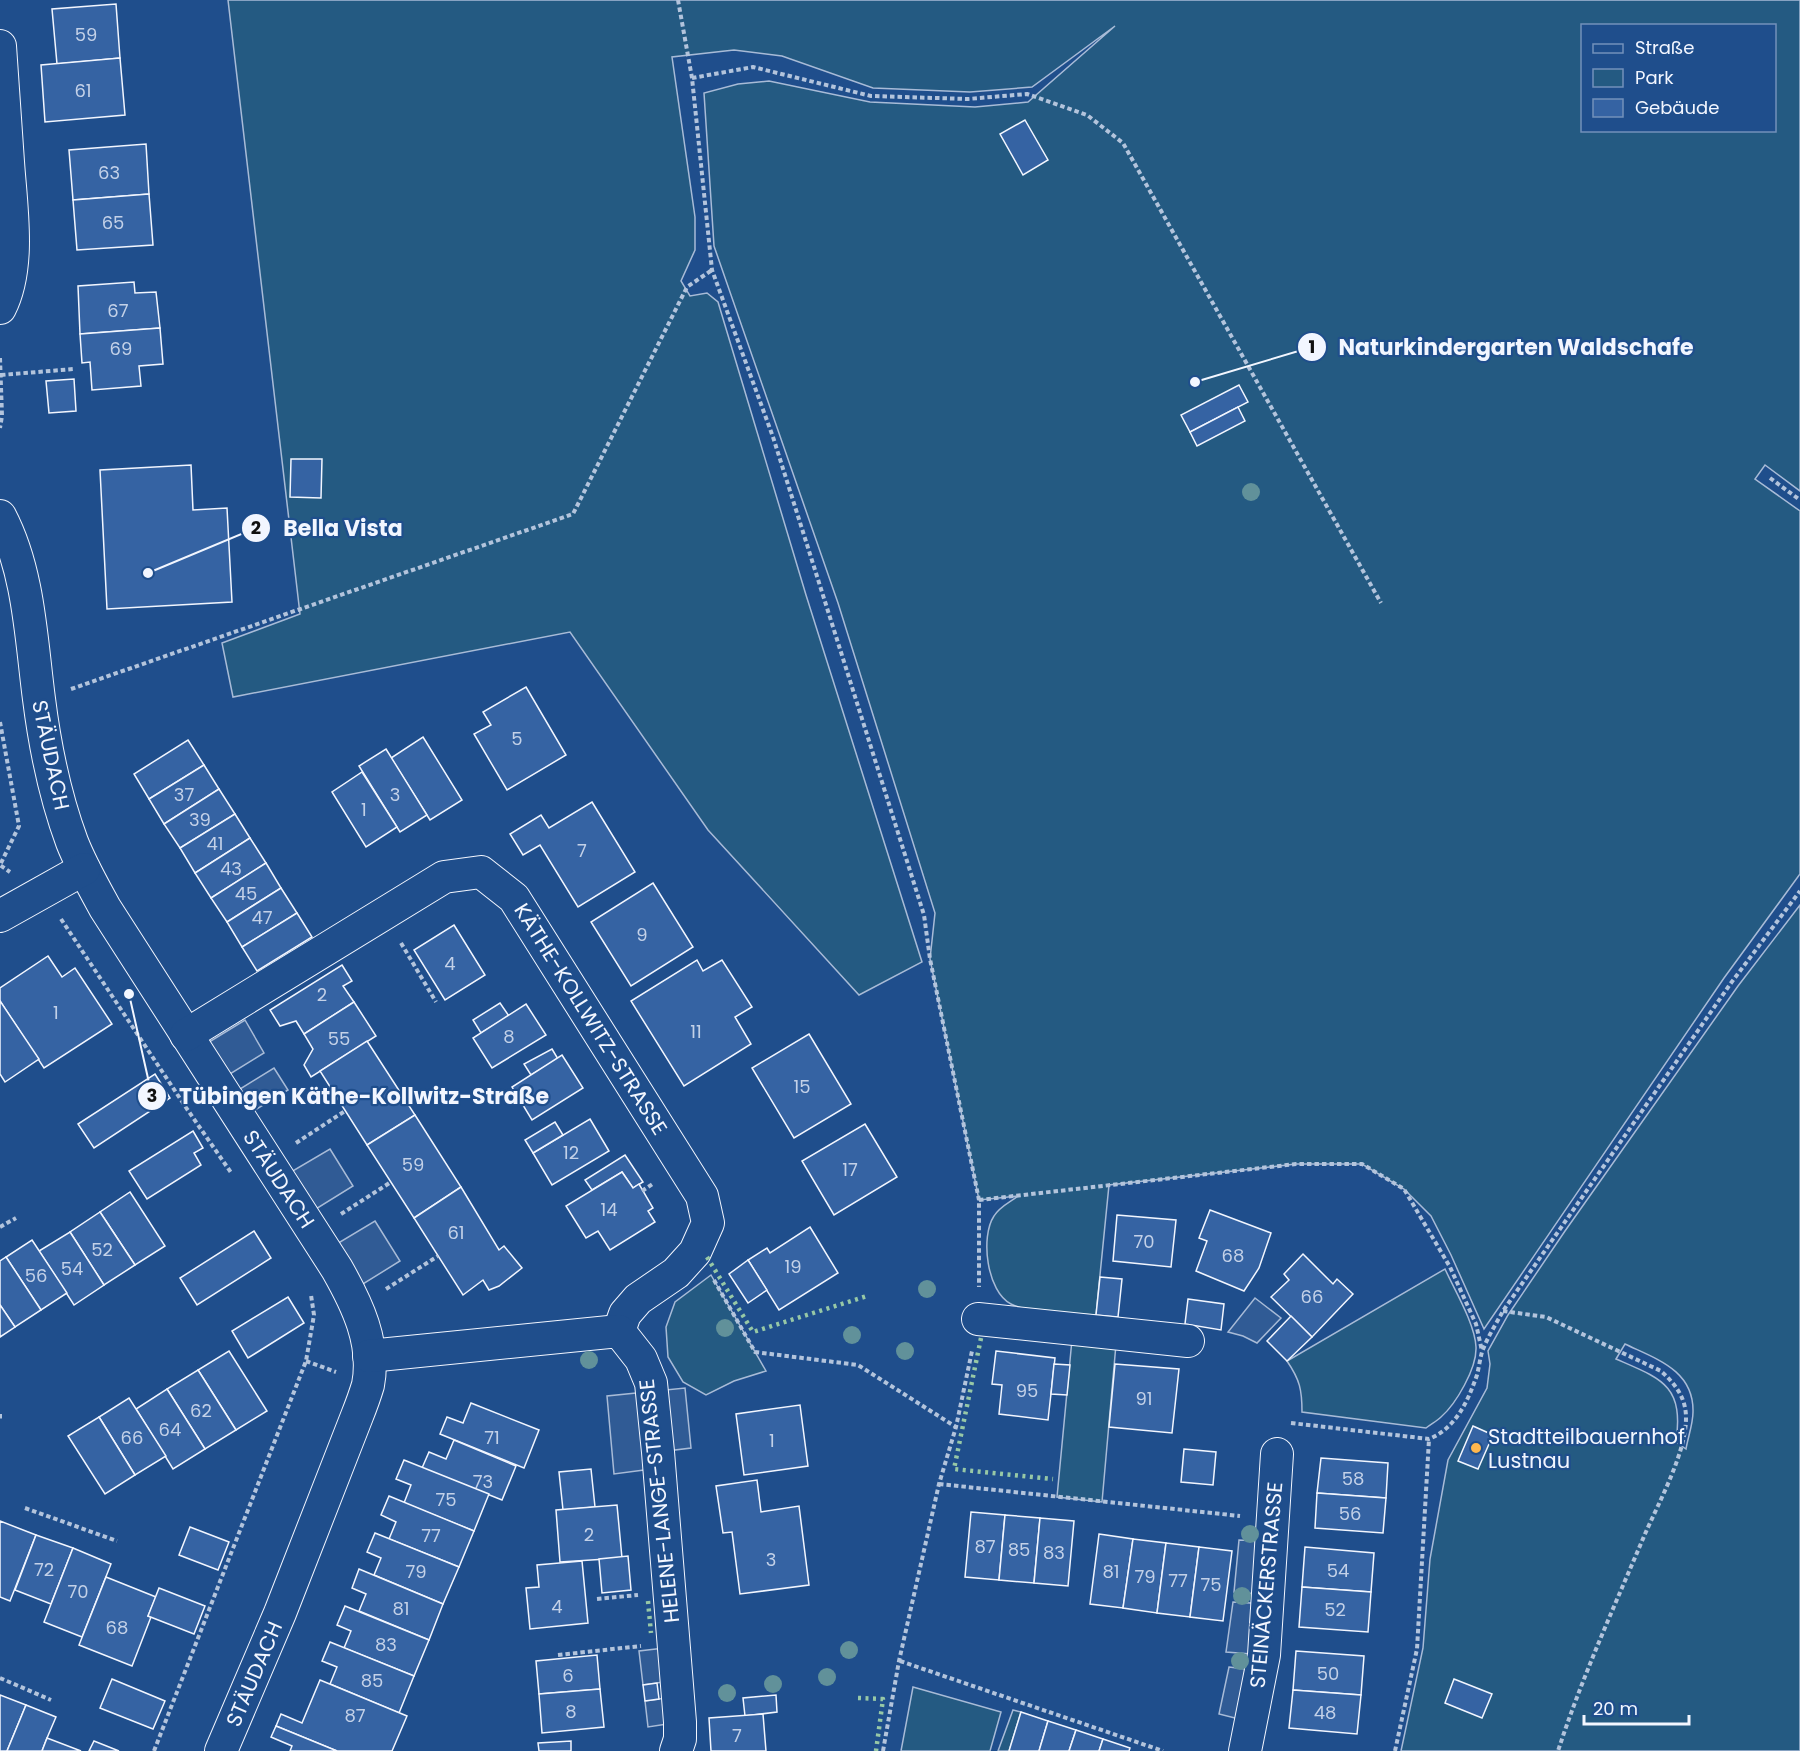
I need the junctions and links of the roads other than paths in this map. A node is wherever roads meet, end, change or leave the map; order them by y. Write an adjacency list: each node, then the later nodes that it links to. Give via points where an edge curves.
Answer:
1 (0, 46): 2 (street, via 12,268)
2 (0, 308)
3 (0, 516): 4 (street, STÄUDACH, via 24,591 47,752 72,842)
4 (84, 869): 5 (street); 6 (street, STÄUDACH)
5 (0, 916)
6 (186, 1035): 8 (street, KÄTHE-KOLLWITZ-STRASSE, via 444,877 481,872 512,895 702,1196 708,1223 695,1252 676,1273 638,1299 625,1314); 10 (street, STÄUDACH, via 342,1277 362,1318)
7 (978, 1319): 9 (street)
8 (619, 1331): 10 (street); 13 (street, HELENE-LANGE-STRASSE, via 641,1359 651,1383 680,1722)
9 (1188, 1341)
10 (369, 1356): 12 (street, STÄUDACH, via 368,1384 345,1449)
11 (1277, 1454): 14 (street, STEINÄCKERSTRASSE, via 1262,1671)
12 (221, 1751)
13 (676, 1751)
14 (1245, 1751)

